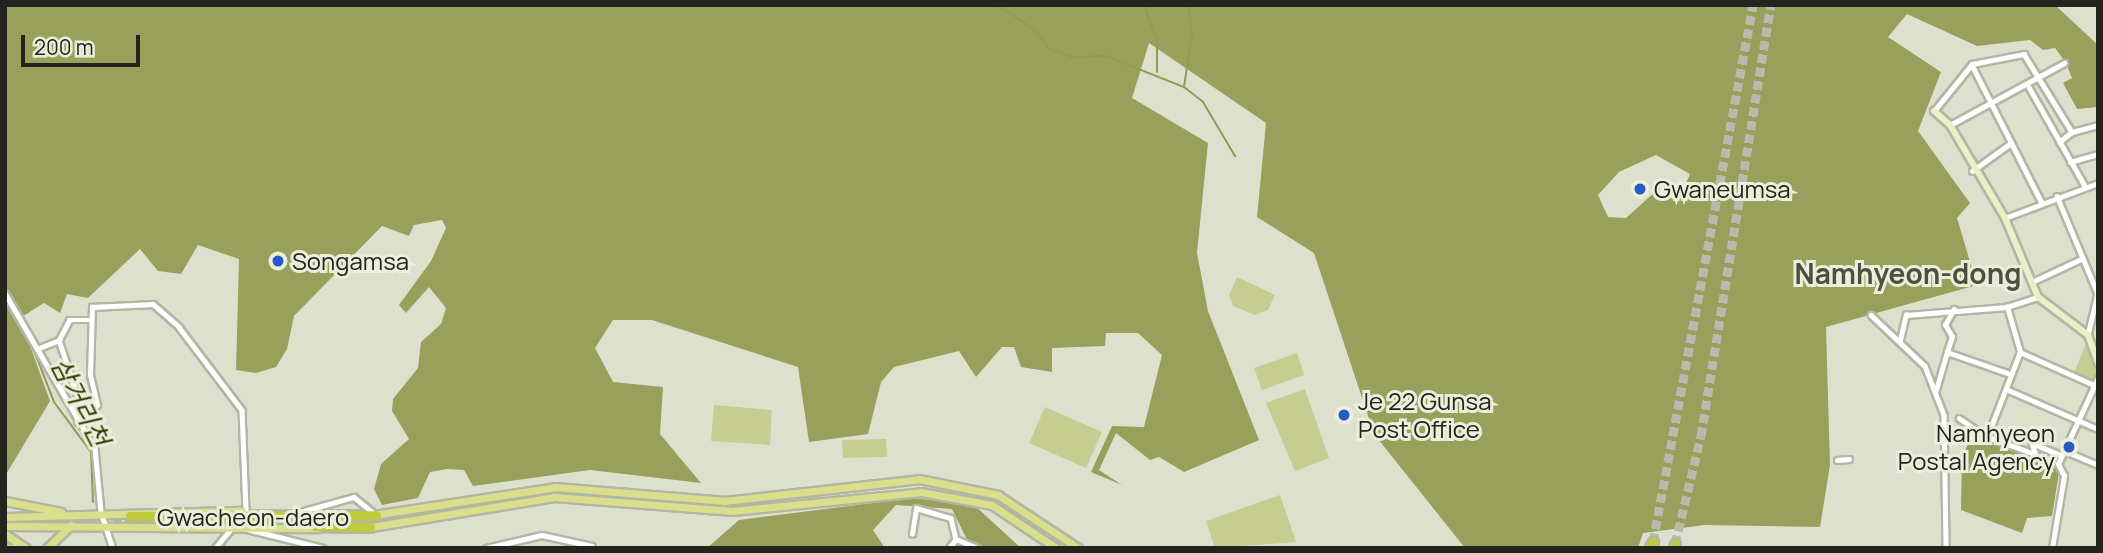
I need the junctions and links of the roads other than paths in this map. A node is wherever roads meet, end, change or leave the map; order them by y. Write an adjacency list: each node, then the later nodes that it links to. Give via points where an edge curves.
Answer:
1 (2064, 63): 3 (street)
2 (1972, 64): 3 (street, via 2024,54); 5 (street); 6 (street)
3 (2041, 78): 4 (street); 9 (street)
4 (2029, 87): 5 (street); 10 (street)
5 (1993, 105): 7 (street); 11 (street)
6 (1934, 111): 7 (street)
7 (1950, 125): 14 (street)
8 (2098, 125): 9 (street)
9 (2072, 132): 10 (street)
10 (2059, 142): 13 (street)
11 (2011, 143): 14 (street); 18 (street)
12 (2098, 154): 13 (street)
13 (2070, 162): 16 (street)
14 (1972, 171): 19 (street)
15 (2098, 183): 16 (street)
16 (2085, 186): 17 (street)
17 (2057, 196): 18 (street); 20 (street)
18 (2042, 201): 19 (street)
19 (2005, 218): 21 (street)
20 (2082, 258): 21 (street); 28 (street, via 2098,294)
21 (2031, 282): 23 (street)
22 (5, 293): 31 (street)
23 (2038, 297): 24 (street); 28 (street)
24 (2007, 307): 30 (street, via 1906,315); 33 (street)
25 (1954, 309): 32 (street, via 1945,325 1952,337)
26 (1871, 315): 30 (street)
27 (90, 320): 29 (street, via 69,320); 40 (street, via 97,405); 51 (street, via 92,307 148,302 179,327 242,410)
28 (2088, 335): 34 (street)
29 (59, 340): 31 (street); 40 (street)
30 (1900, 340): 39 (street, via 1925,366)
31 (37, 349): 43 (street)
32 (1947, 352): 35 (street); 39 (street)
33 (2020, 352): 35 (street); 37 (street)
34 (2098, 363)
35 (2010, 374): 38 (street)
36 (2098, 378): 37 (street)
37 (2092, 384): 42 (street)
38 (2006, 389): 42 (street); 45 (street)
39 (1936, 390): 78 (street, via 1949,456)
40 (84, 415): 43 (street)
41 (1959, 418): 45 (street)
42 (2077, 419): 44 (street); 46 (street)
43 (77, 422): 52 (street, via 95,448)
44 (2098, 429)
45 (1987, 437): 46 (street, via 2036,455 2032,443)
46 (2062, 453): 49 (street); 79 (street, via 2064,476)
47 (1849, 459): 48 (street)
48 (1837, 460)
49 (2098, 465)
50 (5, 501): 53 (main road)
51 (246, 511): 52 (main road); 54 (main road)
52 (101, 513): 53 (main road); 58 (street)
53 (68, 514): 56 (main road)
54 (293, 514): 55 (main road); 55 (street, via 354,497)
55 (376, 515): 60 (highway, Gwacheon-daero, via 130,518); 77 (main road, via 555,487 724,500 950,480 998,495)
56 (5, 517)
57 (72, 524): 58 (main road); 59 (main road); 69 (main road)
58 (106, 525): 61 (main road); 70 (street)
59 (5, 526)
60 (370, 527): 62 (main road); 76 (main road, via 554,497 732,511 921,492 992,505)
61 (232, 528): 62 (main road); 71 (street)
62 (243, 528): 72 (street)
63 (5, 534): 68 (main road)
64 (912, 534): 65 (street, via 916,508 951,518)
65 (957, 539): 74 (street); 75 (street)
66 (592, 546): 73 (street, via 541,535)
67 (9, 548): 68 (main road)
68 (25, 548)
69 (47, 548)
70 (113, 548)
71 (215, 548)
72 (323, 548)
73 (486, 548)
74 (949, 548)
75 (977, 548)
76 (1056, 548)
77 (1078, 548)
78 (1946, 548)
79 (2052, 548)

